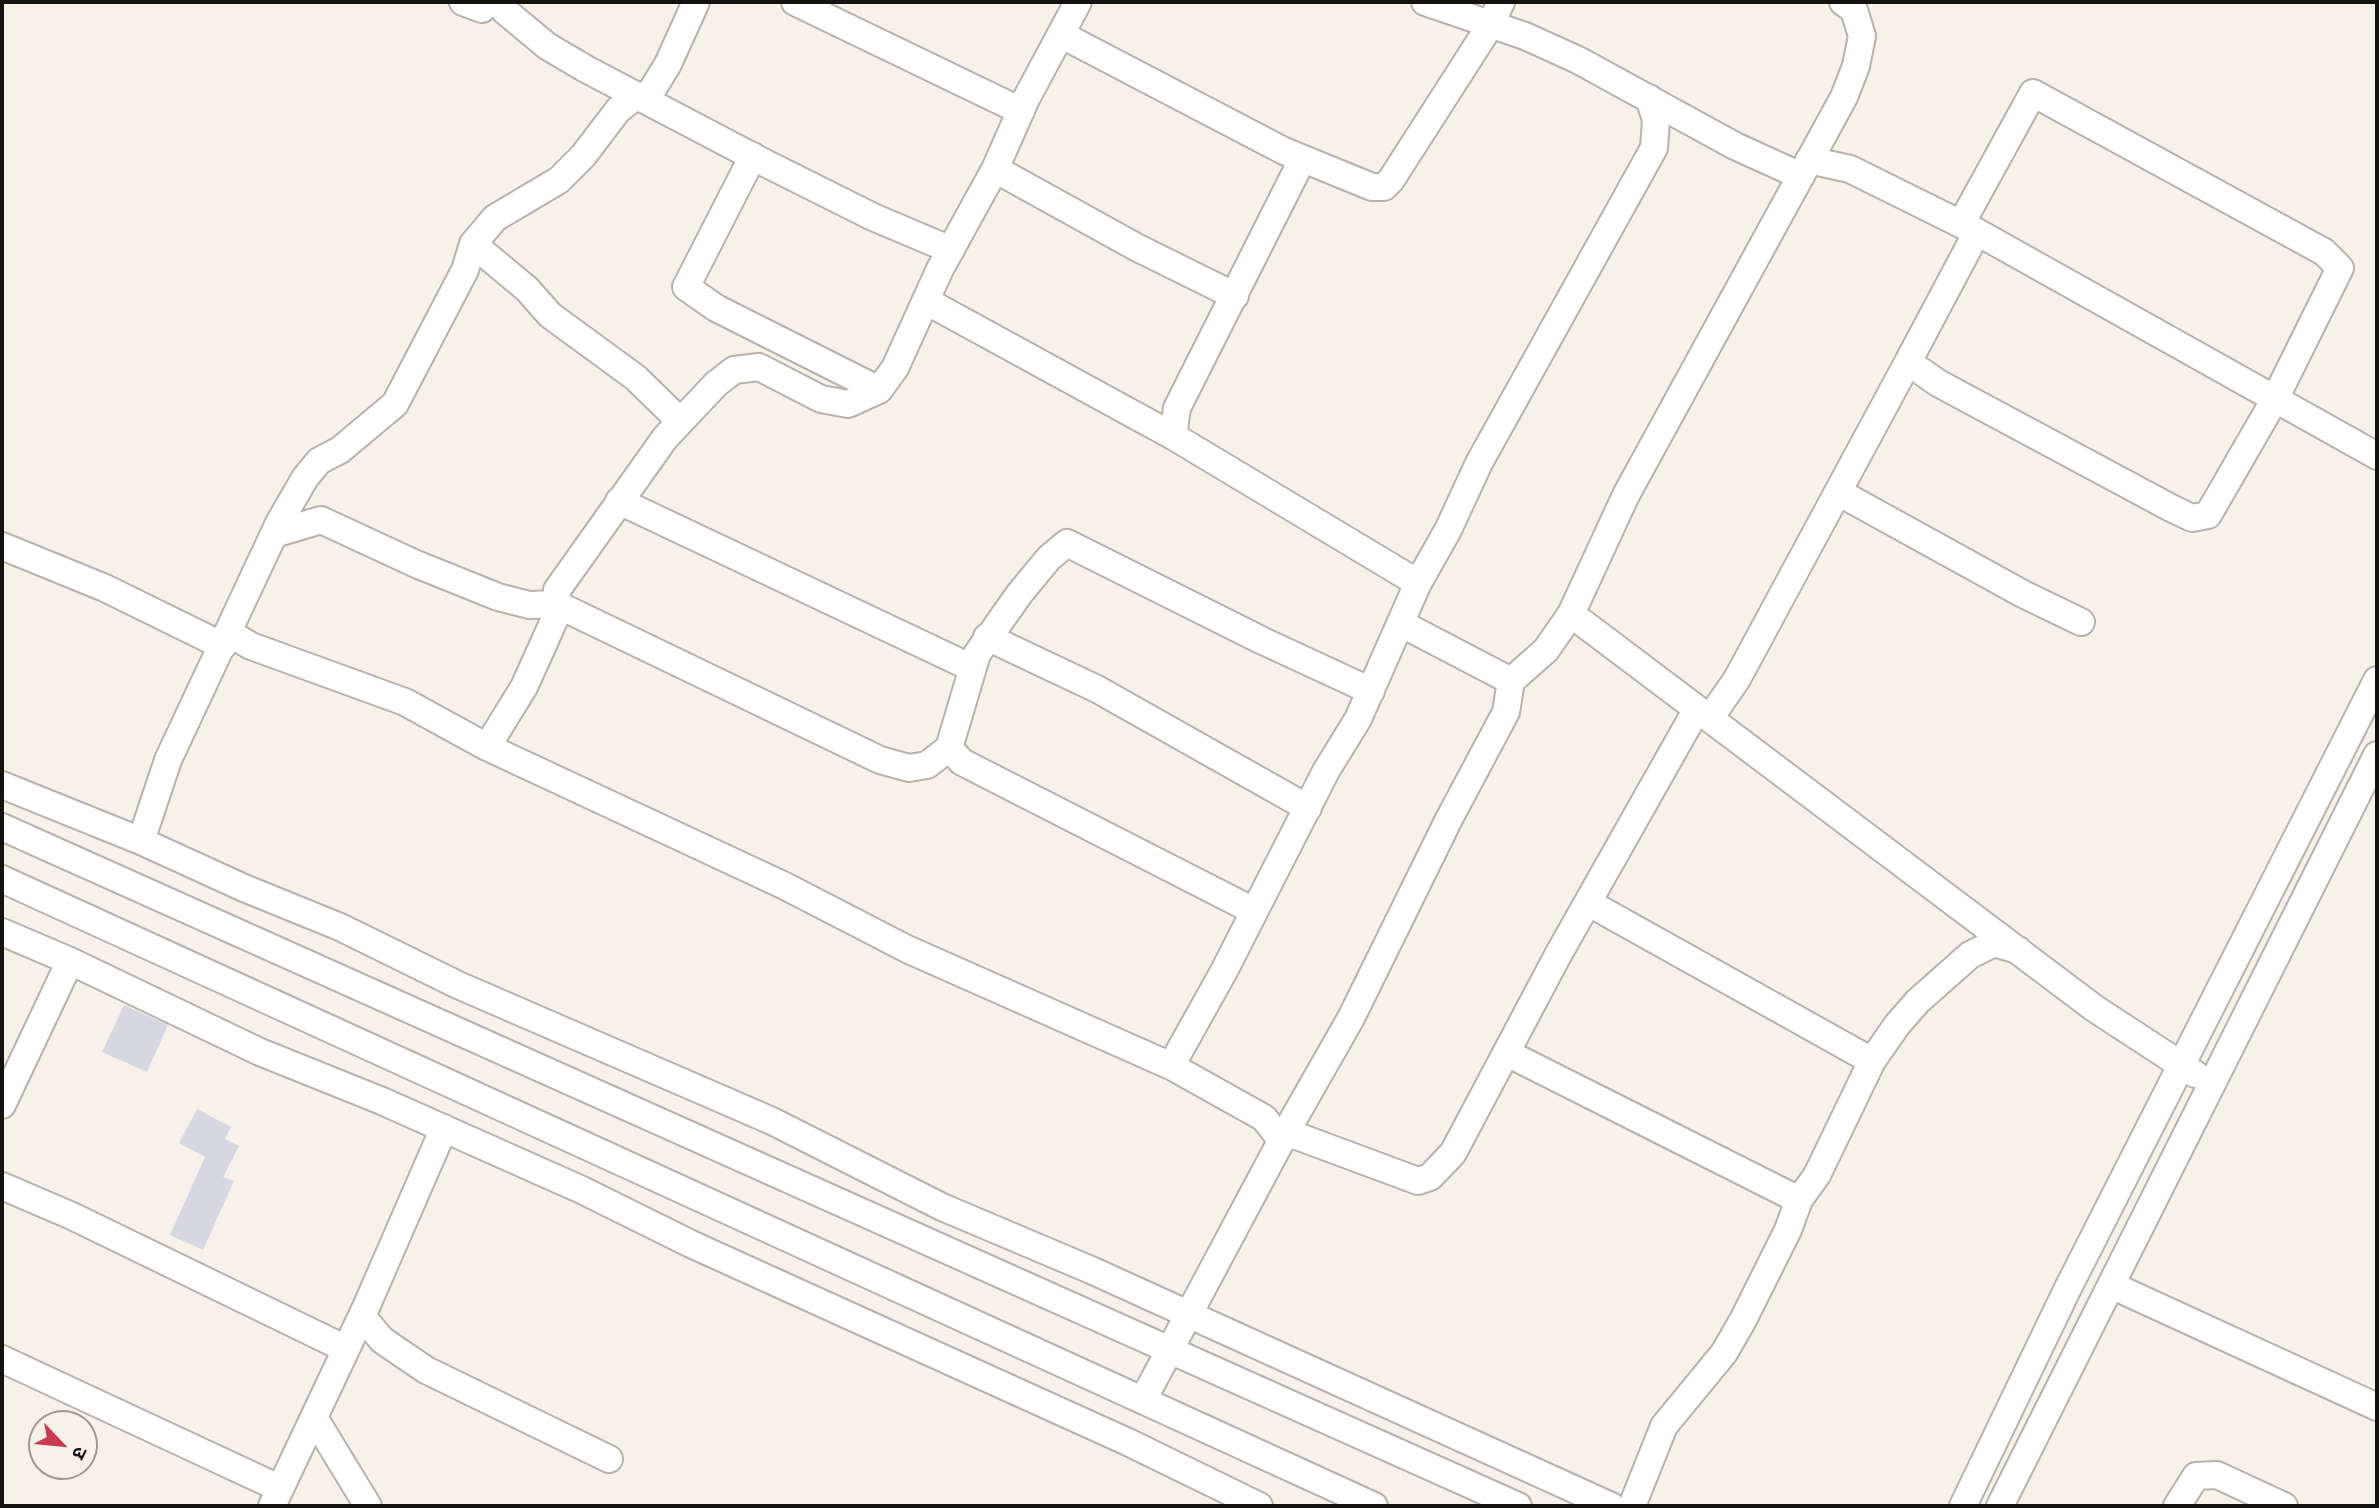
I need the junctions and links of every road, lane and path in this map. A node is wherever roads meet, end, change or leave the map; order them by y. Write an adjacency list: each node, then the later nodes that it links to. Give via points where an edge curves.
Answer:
1 (463, 2): 2 (street, via 482,9)
2 (490, 2)
3 (504, 2): 11 (street, via 505,11 547,46)
4 (696, 2): 11 (street, via 668,64)
5 (795, 2): 13 (street)
6 (1078, 2): 10 (street)
7 (1424, 2): 9 (street)
8 (1843, 2): 16 (street, via 1854,10 1862,36 1856,66)
9 (1496, 13): 12 (street); 15 (street, via 1384,187 1371,187)
10 (1062, 34): 13 (street); 15 (street)
11 (641, 97): 14 (street); 19 (street, via 618,110 559,180 495,218)
12 (1649, 98): 16 (street, via 1735,146); 33 (street, via 1656,120 1654,148 1479,463)
13 (1021, 111): 17 (street)
14 (753, 156): 20 (street, via 873,217); 24 (street, via 686,287 716,308)
15 (1302, 160): 21 (street)
16 (1805, 168): 18 (street, via 1850,169); 35 (street, via 1626,495)
17 (995, 169): 20 (street); 21 (street)
18 (1969, 228): 23 (street); 25 (street); 25 (street, via 2033,93 2159,159 2324,252 2340,268)
19 (473, 244): 26 (street, via 550,314 636,378); 31 (street, via 459,281 395,404 340,450 319,461)
20 (951, 250): 22 (street)
21 (1235, 296): 27 (street, via 1177,408)
22 (928, 302): 24 (street, via 895,369); 27 (street)
23 (1908, 362): 25 (street, via 1938,383 2192,518 2208,515); 29 (street)
24 (879, 390): 26 (street, via 848,404 821,400 759,367 734,370)
25 (2275, 399): 28 (street)
26 (680, 421): 30 (street)
27 (1174, 436): 33 (street)
28 (2377, 456)
29 (1838, 492): 36 (street); 44 (street, via 1737,679)
30 (619, 501): 34 (street, via 557,590); 40 (street)
31 (274, 534): 34 (street, via 321,520 498,597 529,605); 39 (street)
32 (2, 546): 39 (street)
33 (1418, 583): 37 (street)
34 (556, 604): 45 (street, via 555,618 524,687); 46 (street, via 880,760 909,768 927,765)
35 (1571, 614): 42 (street, via 1546,650); 44 (street)
36 (2081, 622)
37 (1402, 625): 42 (street); 43 (street)
38 (987, 637): 40 (street); 43 (street, via 1049,558 1067,543); 49 (street, via 1097,689)
39 (226, 639): 45 (street, via 405,702); 51 (street, via 169,760)
40 (972, 668): 46 (street)
41 (2377, 680): 60 (street)
42 (1511, 681): 65 (street, via 1506,712 1351,1018)
43 (1371, 691): 49 (street)
44 (1704, 714): 53 (street); 56 (street)
45 (487, 747): 61 (street, via 785,886 907,949)
46 (949, 748): 54 (street, via 962,762 1000,783)
47 (2377, 755): 62 (street)
48 (2, 785): 51 (street)
49 (1308, 808): 54 (street)
50 (2, 827): 72 (street)
51 (141, 841): 69 (street, via 772,1121 942,1207)
52 (2, 879): 74 (street)
53 (1588, 903): 58 (street); 59 (street)
54 (1254, 911): 61 (street)
55 (2, 932): 57 (street)
56 (2018, 950): 59 (street, via 1994,943 1970,955 1918,1001); 60 (street, via 2094,1008)
57 (70, 961): 63 (street); 64 (street, via 260,1052)
58 (1507, 1053): 65 (street, via 1453,1153 1430,1177 1418,1181); 67 (street)
59 (1872, 1061): 67 (street, via 1817,1175)
60 (2182, 1064): 62 (street); 85 (street)
61 (1171, 1066): 65 (street, via 1264,1118)
62 (2211, 1086): 68 (street)
63 (2, 1105)
64 (444, 1128): 70 (street); 80 (street)
65 (1284, 1136): 69 (street)
66 (2, 1186): 71 (street)
67 (1799, 1200): 84 (street, via 1730,1342 1664,1426)
68 (2111, 1285): 75 (street); 86 (street)
69 (1190, 1315): 72 (street); 83 (street)
70 (362, 1316): 71 (street); 77 (street, via 382,1340 426,1370)
71 (346, 1349): 76 (street)
72 (1172, 1351): 74 (street); 82 (street)
73 (2, 1359): 78 (street)
74 (1143, 1400): 81 (street)
75 (2377, 1407)
76 (315, 1419): 78 (street); 79 (street)
77 (609, 1459)
78 (275, 1497)
79 (368, 1506)
80 (1259, 1506)
81 (1374, 1506)
82 (1518, 1506)
83 (1611, 1506)
84 (1632, 1506)
85 (1963, 1506)
86 (2000, 1506)
87 (2177, 1506): 88 (street, via 2196,1476 2217,1475)
88 (2284, 1506)

